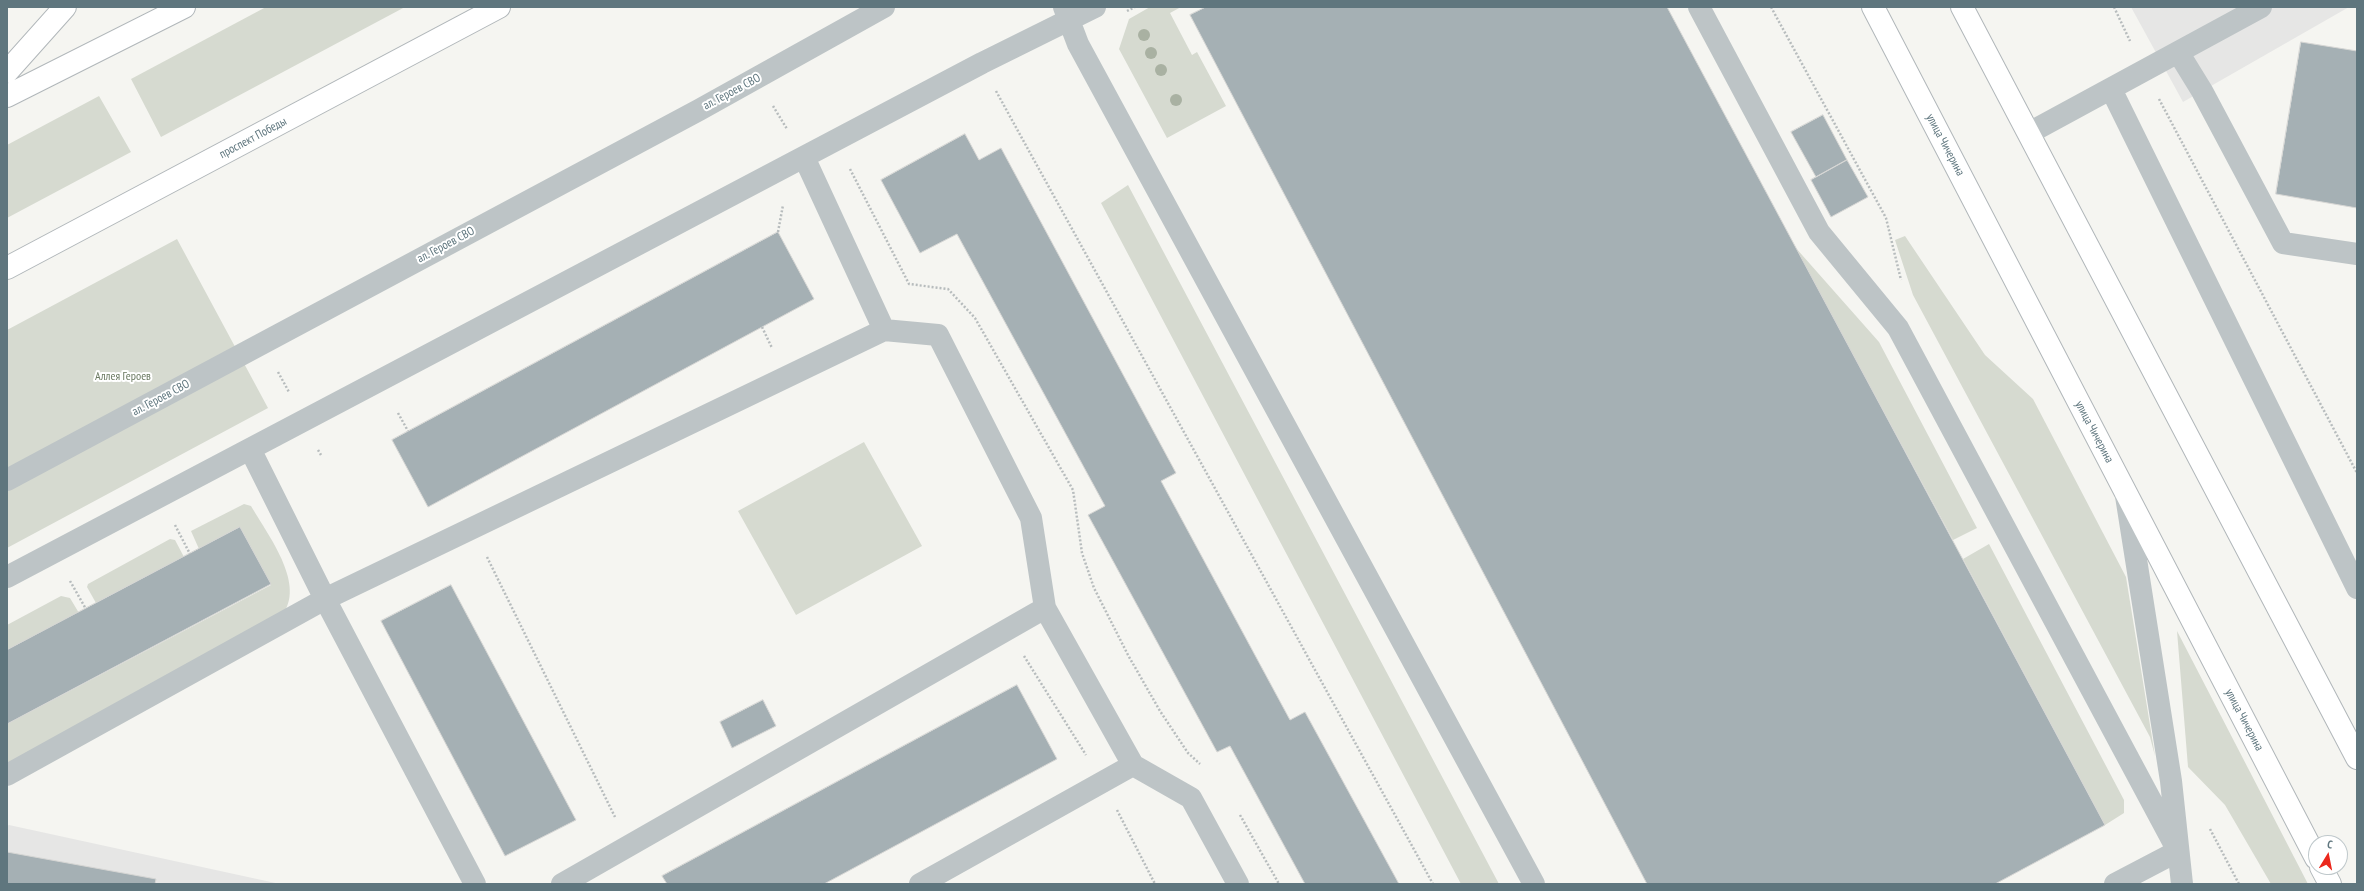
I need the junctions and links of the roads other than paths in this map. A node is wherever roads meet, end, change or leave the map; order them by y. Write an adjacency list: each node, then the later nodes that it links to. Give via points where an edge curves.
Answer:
1 (65, 7): 12 (main road)
2 (184, 7): 14 (main road)
3 (499, 7): 18 (main road, проспект Победы)
4 (884, 7): 21 (street, ал. Героев СВО, via 757,78)
5 (1095, 7): 10 (street)
6 (1699, 7): 31 (street, via 1819,232 1898,328)
7 (1873, 7): 22 (main road, улица Чичерина)
8 (1962, 7): 15 (main road)
9 (2261, 7): 11 (street)
10 (1067, 14): 16 (street, via 982,63); 37 (street, via 1078,44)
11 (2178, 52): 13 (street); 17 (street, via 2202,91 2283,244)
12 (7, 72)
13 (2111, 89): 15 (street); 24 (street)
14 (7, 96)
15 (2029, 133): 27 (main road)
16 (804, 157): 19 (street); 20 (street)
17 (2357, 254)
18 (7, 268)
19 (884, 330): 25 (street); 26 (street, via 938,335 1031,518)
20 (250, 449): 23 (street); 25 (street)
21 (7, 480)
22 (2126, 493): 30 (main road, улица Чичерина); 31 (street, via 2171,781)
23 (7, 577)
24 (2357, 588)
25 (325, 599): 29 (street); 33 (street)
26 (1046, 608): 28 (street); 34 (street)
27 (2357, 758)
28 (1134, 765): 35 (street); 36 (street, via 1191,798)
29 (7, 775)
30 (2308, 843)
31 (2178, 851): 38 (street); 39 (street)
32 (2325, 875): 40 (main road)
33 (475, 884)
34 (562, 884)
35 (920, 884)
36 (1238, 884)
37 (1534, 884)
38 (2115, 884)
39 (2182, 884)
40 (2330, 884)

